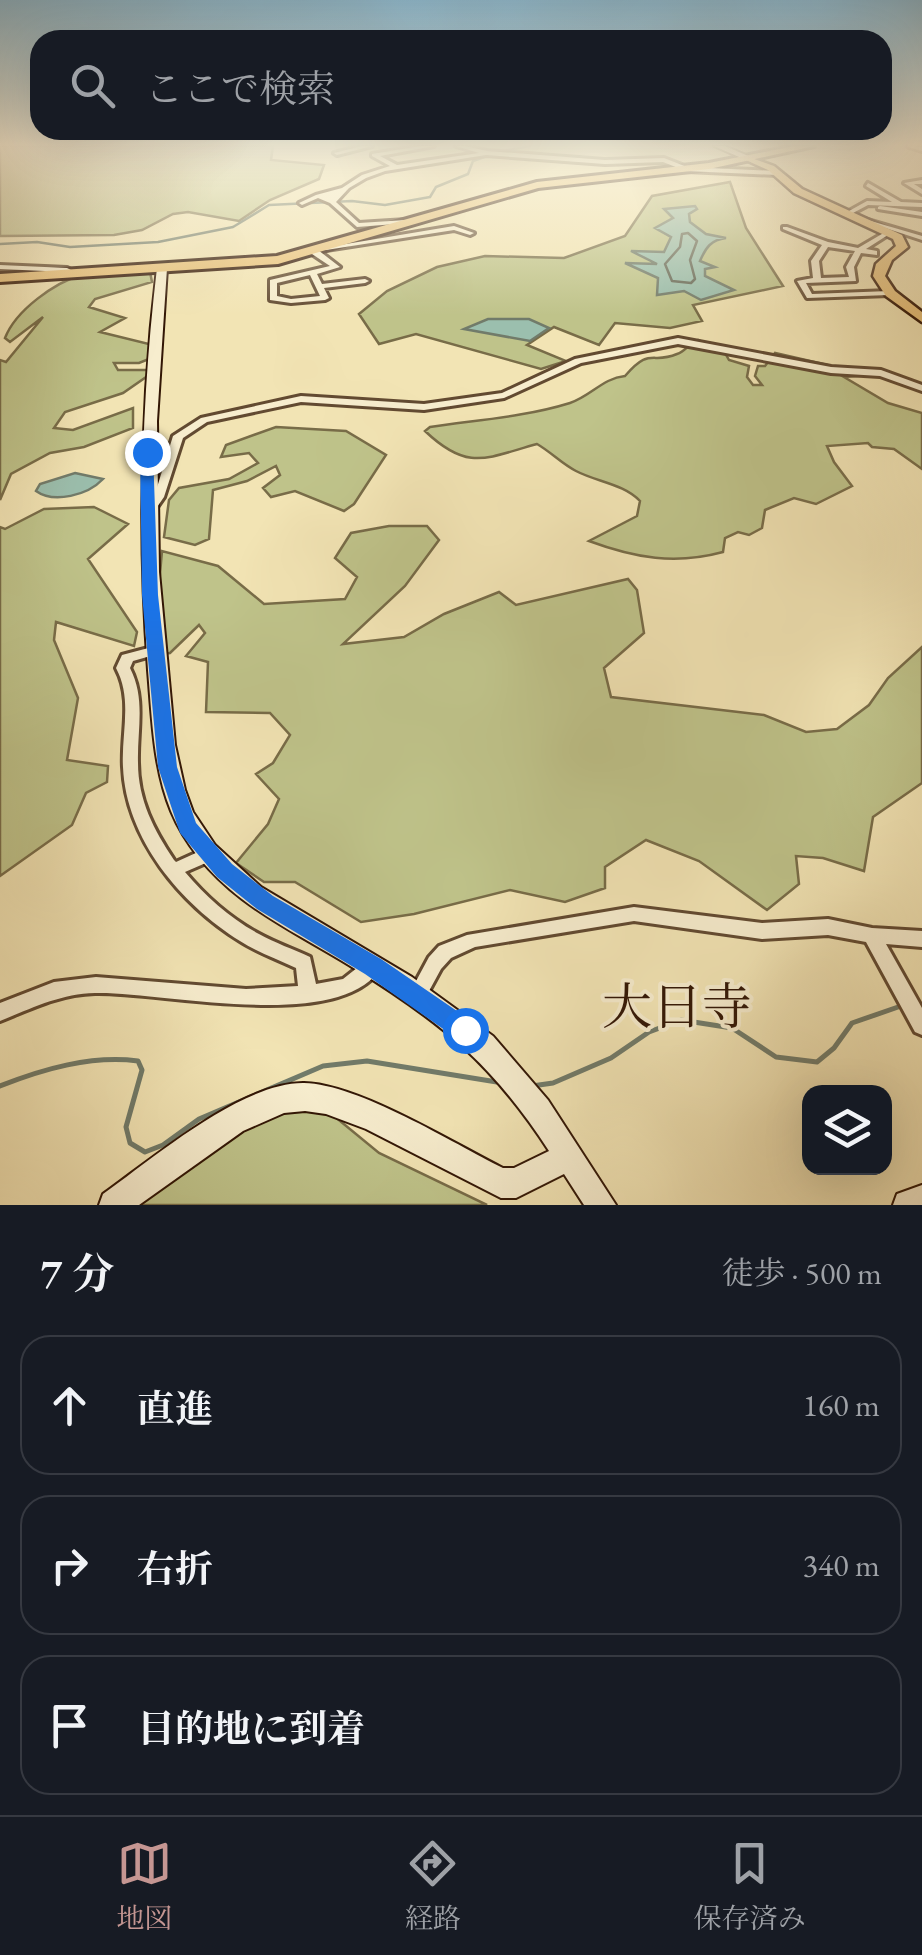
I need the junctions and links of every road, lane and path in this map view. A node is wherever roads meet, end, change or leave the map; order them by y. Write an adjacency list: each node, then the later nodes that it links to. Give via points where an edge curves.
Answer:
1 (332, 202): 11 (street, via 362,226)
2 (475, 202): 11 (highway)
3 (826, 202): 8 (main road)
4 (897, 202): 6 (street)
5 (869, 203): 6 (street); 8 (street); 9 (street)
6 (900, 204): 7 (street)
7 (922, 205)
8 (850, 212): 10 (main road)
9 (922, 214)
10 (866, 220): 13 (main road); 15 (street)
11 (412, 221): 17 (highway)
12 (785, 228): 16 (street)
13 (890, 232): 18 (street); 28 (main road, via 902,246 878,270)
14 (470, 233): 17 (street, via 454,228)
15 (922, 238)
16 (826, 244): 18 (street); 25 (street, via 814,261)
17 (320, 250): 21 (highway, via 242,265); 23 (street, via 336,267)
18 (859, 250): 19 (street); 25 (street, via 852,259 853,279)
19 (874, 254)
20 (0, 266): 22 (street)
21 (162, 268): 22 (highway); 33 (street)
22 (70, 272): 24 (highway)
23 (314, 273): 27 (street); 29 (street, via 273,282 273,298)
24 (0, 278)
25 (816, 280): 28 (street, via 801,281 810,296)
26 (365, 281): 27 (street)
27 (321, 286): 29 (street, via 324,298)
28 (889, 293): 31 (main road)
29 (284, 301): 30 (street)
30 (304, 306)
31 (922, 318)
32 (919, 384): 33 (street, via 678,341 578,361 504,395 424,407 301,400 191,425 178,436)
33 (146, 515): 34 (street)
34 (156, 650): 35 (street, via 167,767 188,827); 36 (street, via 127,658 123,668 132,695 130,772 148,832)
35 (209, 854): 36 (street); 39 (street, via 265,902)
36 (174, 870): 40 (street, via 213,912 304,962)
37 (872, 936): 38 (street); 41 (street, via 828,927 762,931 634,914 473,940 435,962); 43 (street)
38 (922, 939)
39 (373, 966): 40 (street, via 347,986); 41 (street)
40 (308, 994): 42 (street, via 246,998 96,985 54,990)
41 (417, 996): 44 (street, via 502,1067)
42 (0, 1012)
43 (922, 1026)
44 (568, 1157): 46 (street, via 516,1183 501,1183 339,1102 302,1096 272,1102 227,1125); 47 (street)
45 (922, 1200): 48 (street)
46 (114, 1205)
47 (601, 1205)
48 (908, 1205)

